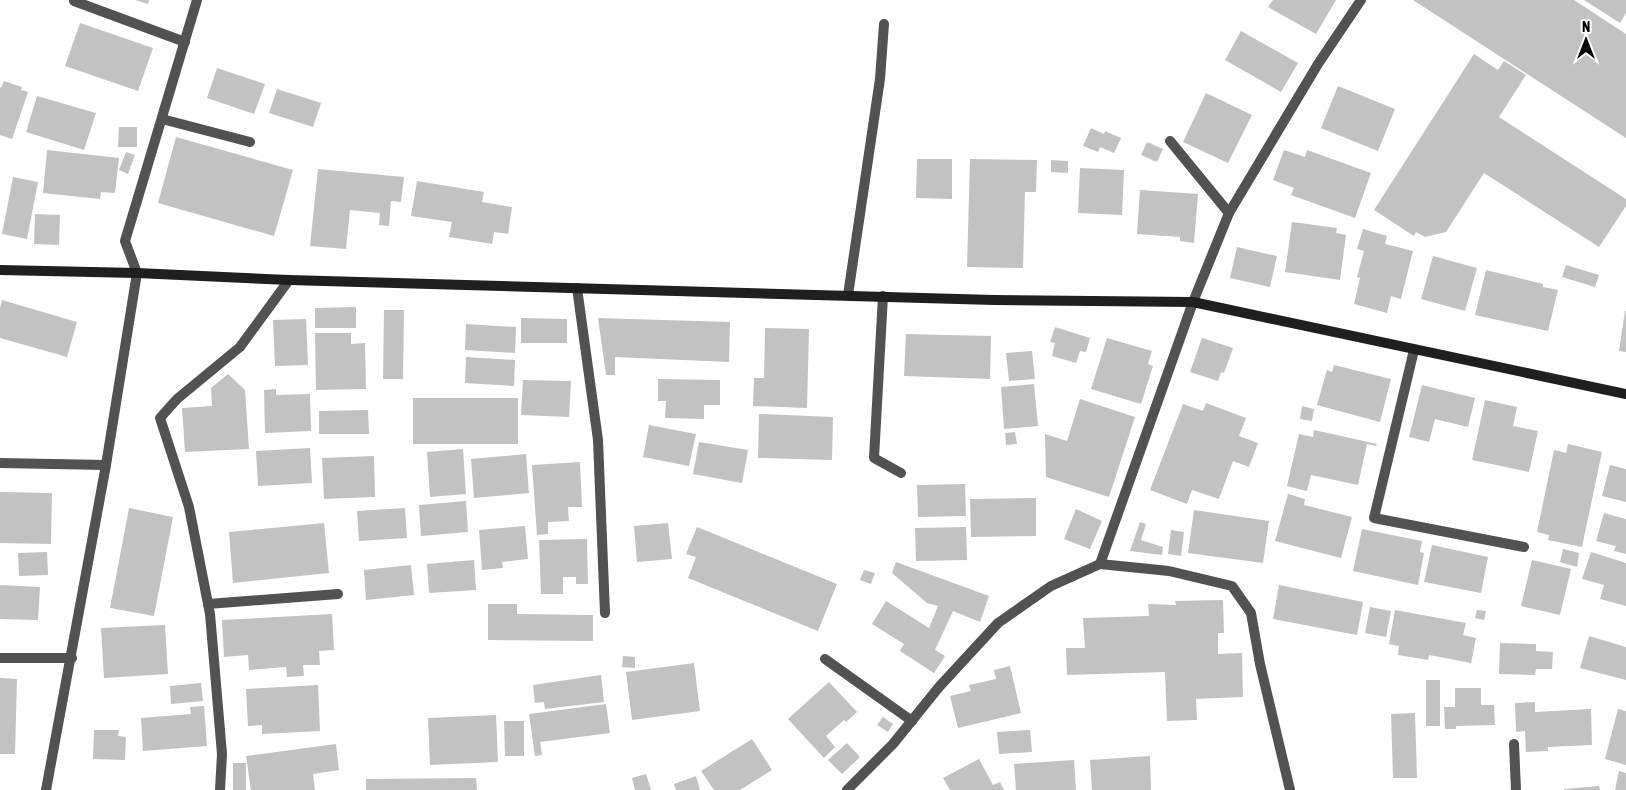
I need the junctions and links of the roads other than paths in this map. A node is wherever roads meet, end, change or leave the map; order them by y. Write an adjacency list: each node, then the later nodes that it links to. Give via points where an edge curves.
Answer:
1 (197, 0): 5 (street)
2 (1361, 0): 9 (street, via 1318,64)
3 (74, 1): 5 (street)
4 (884, 24): 14 (street, via 880,79)
5 (185, 42): 6 (street)
6 (162, 119): 8 (street); 11 (street, via 125,241)
7 (1170, 140): 9 (street)
8 (250, 142)
9 (1229, 213): 16 (street)
10 (0, 270): 11 (street)
11 (137, 273): 12 (street); 20 (street)
12 (289, 280): 13 (street); 25 (street, via 240,347 177,399 160,418 189,507)
13 (577, 288): 14 (street); 26 (street, via 598,440)
14 (848, 295): 15 (street)
15 (883, 296): 16 (street); 21 (street, via 874,458)
16 (1193, 302): 17 (street); 23 (street)
17 (1414, 350): 18 (street); 22 (street, via 1374,518)
18 (1626, 394)
19 (0, 463): 20 (street)
20 (106, 465): 28 (street)
21 (901, 473)
22 (1524, 547)
23 (1100, 564): 30 (street, via 1051,586 998,623); 35 (street, via 1169,571 1232,586 1251,613)
24 (338, 594): 25 (street)
25 (208, 604): 33 (street, via 222,754)
26 (605, 613)
27 (0, 658): 28 (street)
28 (72, 658): 32 (street)
29 (825, 660): 30 (street)
30 (912, 721): 34 (street, via 894,744)
31 (1514, 744): 36 (street)
32 (46, 790)
33 (220, 790)
34 (847, 790)
35 (1290, 790)
36 (1516, 790)

